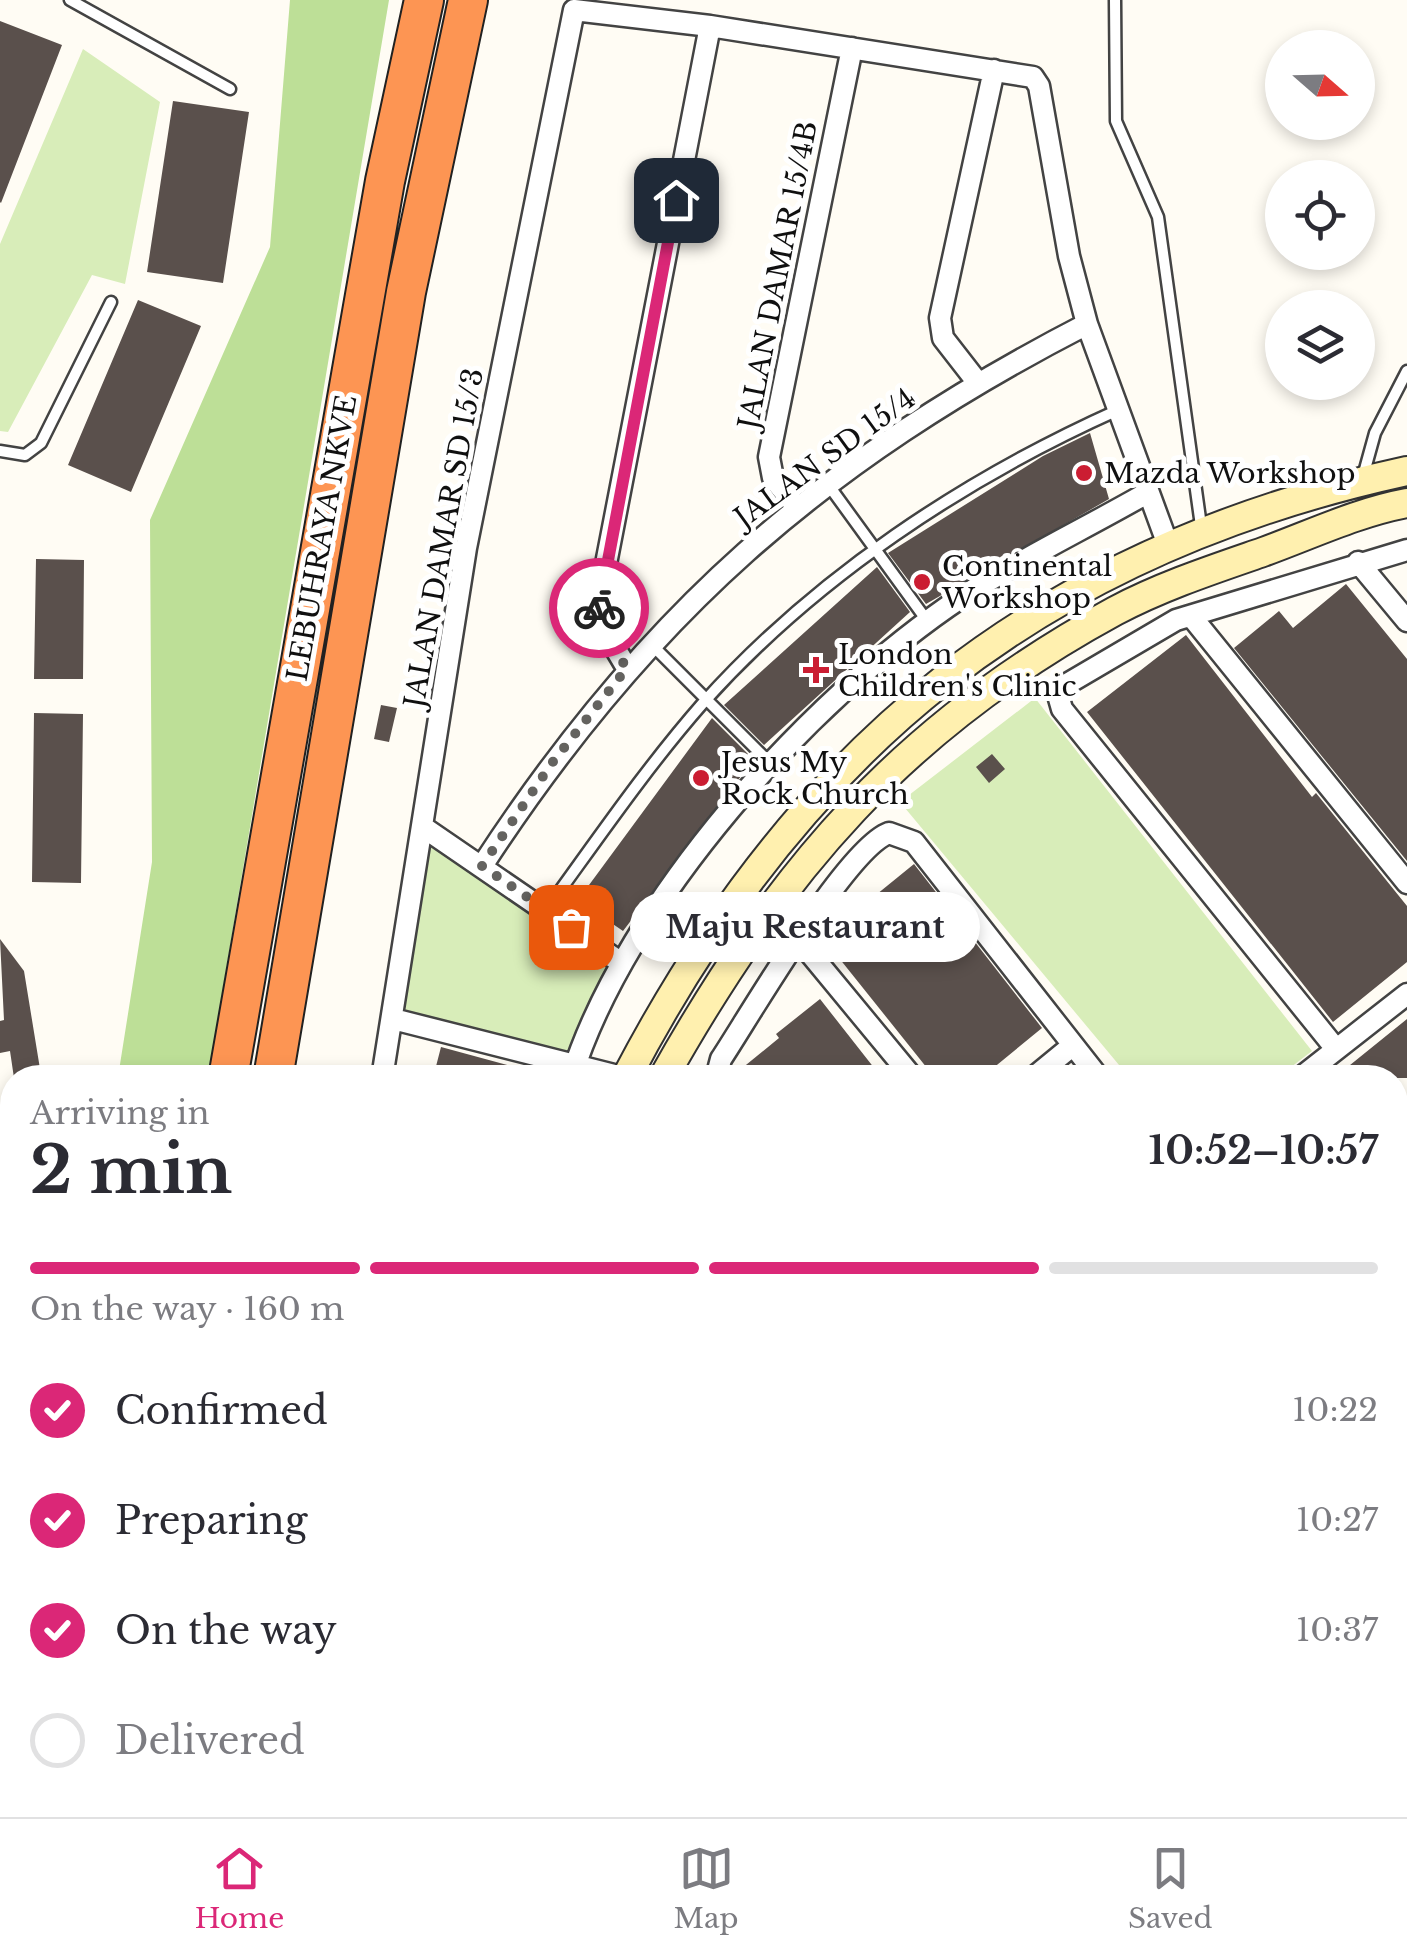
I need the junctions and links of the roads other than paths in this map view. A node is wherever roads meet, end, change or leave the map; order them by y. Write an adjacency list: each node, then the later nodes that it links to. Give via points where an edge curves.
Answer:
1 (70, 0): 9 (lane)
2 (424, 0): 46 (highway, LEBUHRAYA NKVE, via 384,181)
3 (468, 0): 47 (highway, LEBUHRAYA NKVE, via 406,292)
4 (1114, 0): 22 (lane, via 1116,121 1158,218)
5 (575, 5): 6 (street); 35 (street, JALAN DAMAR SD 15/3, via 466,548)
6 (710, 26): 7 (street); 31 (street, via 599,600 599,621)
7 (852, 48): 8 (street); 21 (street, JALAN DAMAR 15/4B, via 770,457 773,478)
8 (994, 70): 11 (street, via 1037,81); 13 (street, via 940,318 944,338)
9 (230, 89)
10 (111, 302): 15 (lane, via 41,442 25,455)
11 (1087, 324): 13 (street, JALAN SD 15/4); 14 (street)
12 (1407, 371): 17 (lane, via 1375,433)
13 (978, 384): 18 (street, JALAN SD 15/4)
14 (1118, 410): 19 (street); 24 (lane, via 983,476)
15 (0, 451)
16 (1407, 471): 17 (main road)
17 (1362, 481): 22 (main road)
18 (827, 483): 21 (street, JALAN SD 15/4); 24 (lane)
19 (1147, 493): 23 (street); 29 (street, via 962,597)
20 (1407, 503): 36 (main road, via 1187,579 1118,610 1036,658 912,750)
21 (796, 506): 30 (street, JALAN SD 15/4)
22 (1202, 534): 23 (main road)
23 (1168, 545): 34 (main road, via 1008,630 902,712)
24 (876, 550): 29 (lane); 32 (lane)
25 (1407, 550): 26 (street)
26 (1358, 562): 27 (street); 28 (street)
27 (1191, 616): 38 (street); 45 (street, via 1066,684 1058,696 1062,710)
28 (1407, 621)
29 (929, 623): 33 (street)
30 (650, 643): 31 (street, JALAN SD 15/4); 32 (lane)
31 (627, 668): 37 (street, JALAN SD 15/4)
32 (705, 702): 33 (lane); 39 (lane)
33 (771, 764): 41 (street, via 697,852)
34 (803, 812): 36 (main road); 51 (main road, via 723,913)
35 (423, 827): 37 (street); 43 (street, JALAN DAMAR SD 15/3)
36 (827, 834): 52 (main road, via 746,940)
37 (482, 866): 39 (street)
38 (1407, 883)
39 (546, 910): 41 (street)
40 (799, 940): 44 (street, via 863,852 880,836 898,834 914,842); 53 (street); 54 (street)
41 (620, 962): 50 (street)
42 (1407, 994): 45 (street)
43 (394, 1019): 48 (street, JALAN DAMAR SD 15/3); 49 (street)
44 (1072, 1046): 55 (street); 56 (street)
45 (1336, 1049): 57 (street)
46 (230, 1065)
47 (275, 1065)
48 (385, 1065)
49 (548, 1065)
50 (575, 1065)
51 (633, 1065)
52 (671, 1065)
53 (720, 1065)
54 (902, 1065)
55 (1049, 1065)
56 (1088, 1065)
57 (1316, 1065)

